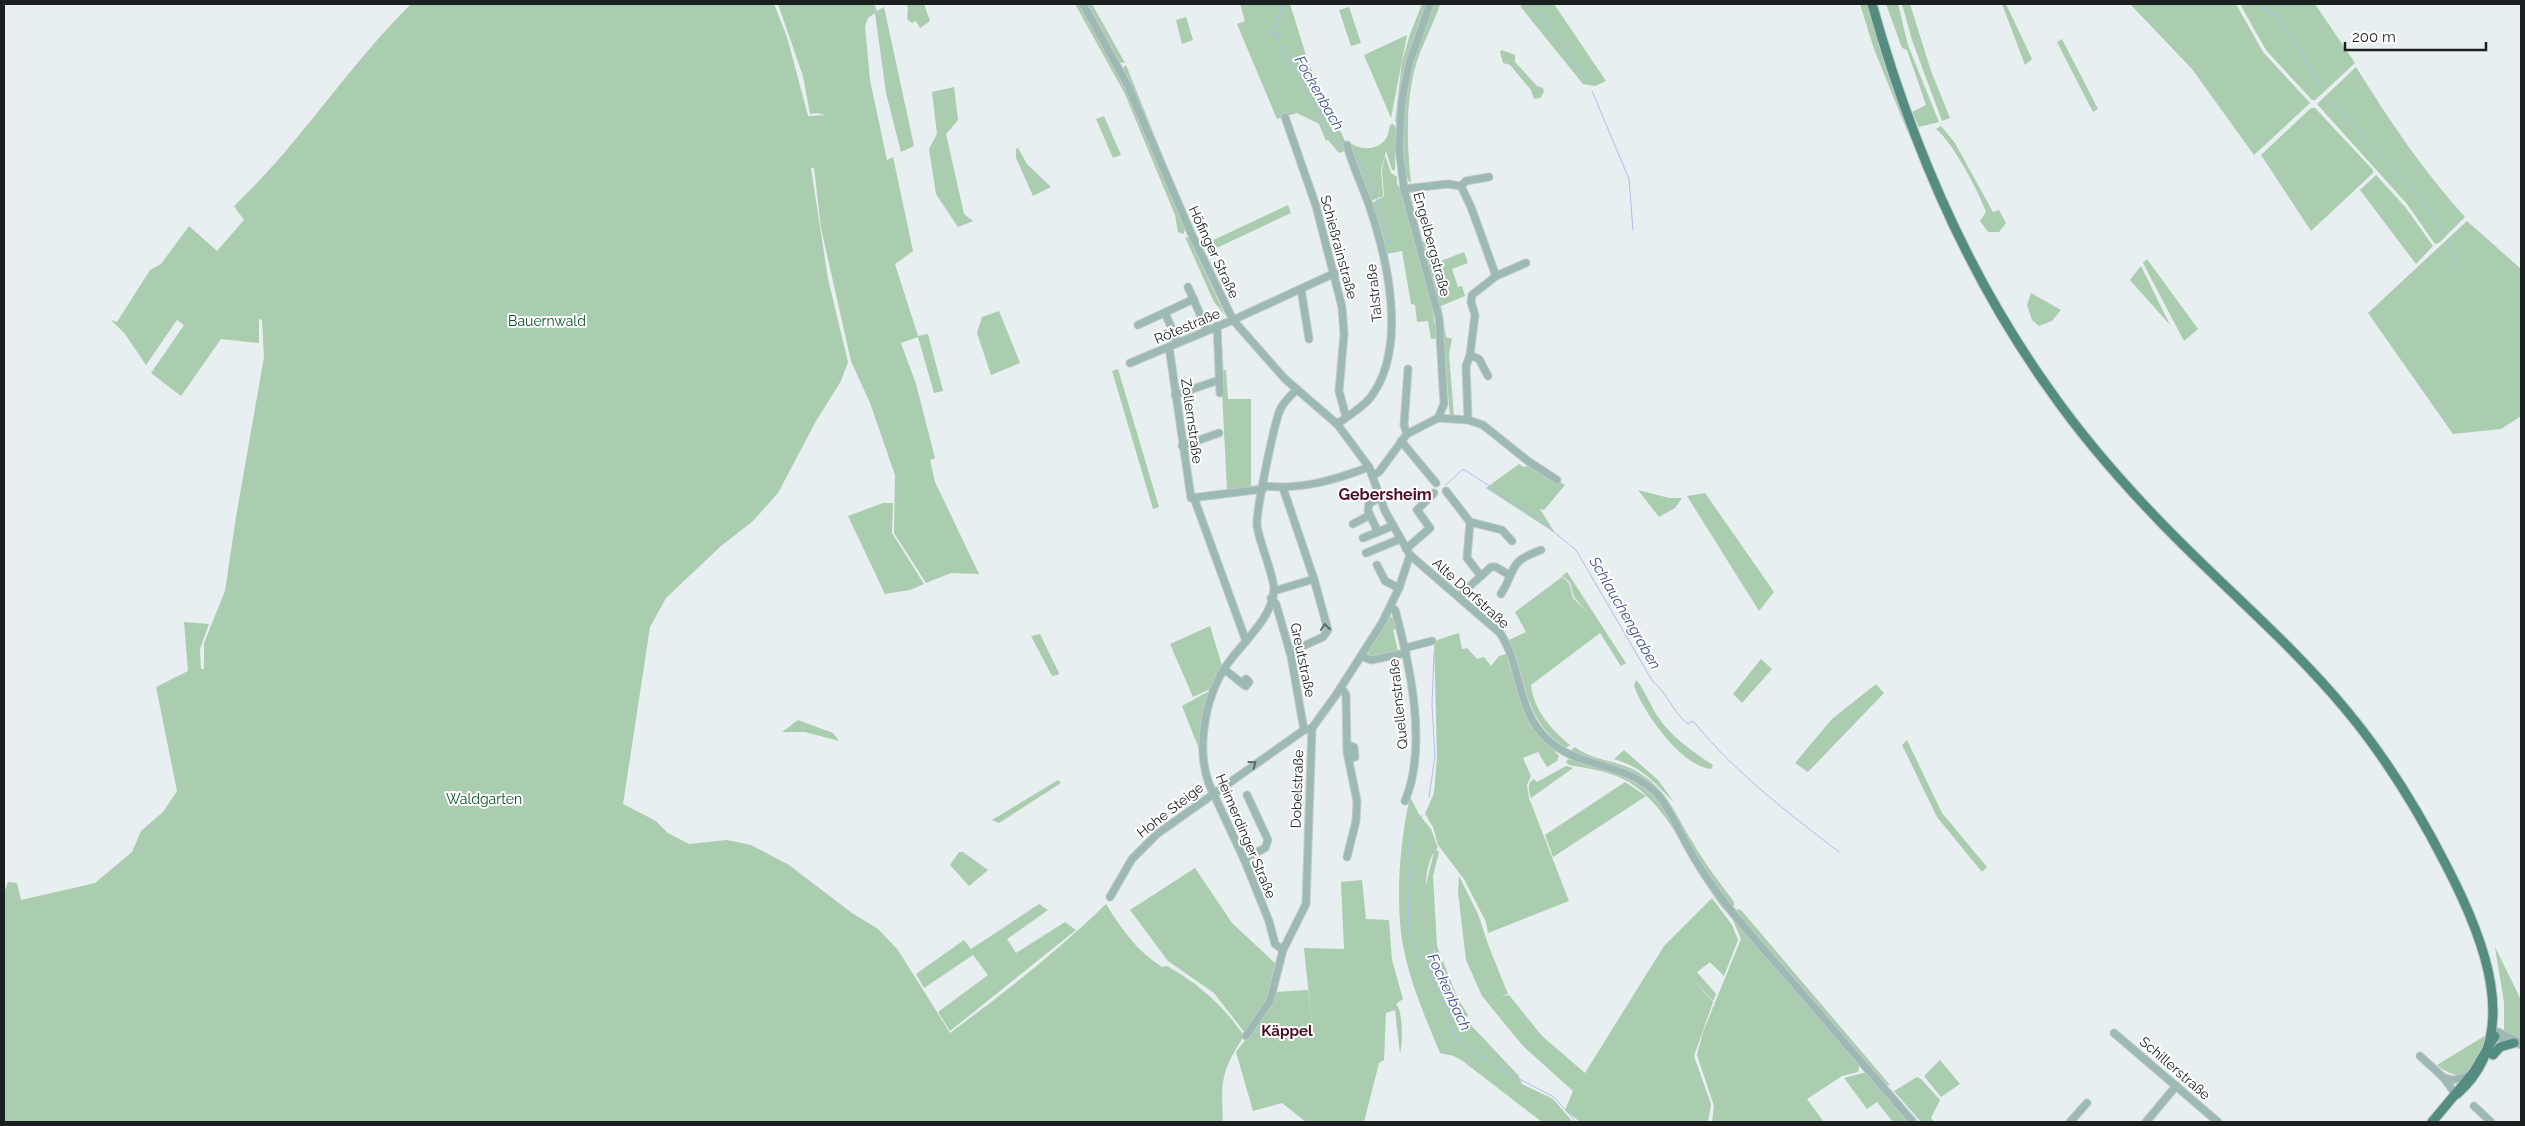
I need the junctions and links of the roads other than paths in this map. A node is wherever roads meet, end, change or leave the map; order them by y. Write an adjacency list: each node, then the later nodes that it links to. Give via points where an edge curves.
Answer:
1 (1083, 4): 16 (street, Höfinger Straße, via 1128,86 1179,207)
2 (1430, 4): 8 (street, Engelbergstraße, via 1409,64 1402,100 1400,147)
3 (1872, 4): 86 (main road, via 1892,69 1939,192 1993,301 2024,352 2072,420 2122,481 2326,686 2388,764 2422,818 2492,958 2499,995)
4 (1285, 117): 10 (street, Schießrainstraße)
5 (1348, 147): 31 (street, Talstraße, via 1387,271 1390,334 1387,363 1376,390 1369,400)
6 (1489, 178): 7 (street, via 1466,181)
7 (1460, 186): 8 (street, via 1448,184); 11 (street)
8 (1404, 190): 32 (street, Engelbergstraße, via 1439,318 1445,391)
9 (1526, 262): 11 (street)
10 (1335, 273): 13 (street, Rötestraße); 31 (street, Schießrainstraße, via 1344,334 1339,391)
11 (1496, 276): 23 (street, via 1472,295 1475,315)
12 (1188, 287): 14 (street)
13 (1301, 289): 16 (street, Rötestraße); 20 (street)
14 (1194, 299): 15 (street); 19 (street)
15 (1165, 313): 17 (street); 21 (street)
16 (1233, 320): 18 (street, Rötestraße); 28 (street, Höfinger Straße)
17 (1138, 325)
18 (1217, 326): 19 (street, Rötestraße); 27 (street)
19 (1207, 330): 21 (street, Rötestraße)
20 (1309, 339)
21 (1178, 343): 22 (street, Rötestraße)
22 (1169, 347): 24 (street, Rötestraße); 30 (street, Zollernstraße)
23 (1470, 355): 26 (street, via 1479,359); 33 (street, via 1466,366)
24 (1130, 363)
25 (1408, 369): 36 (street, via 1404,425)
26 (1488, 376)
27 (1219, 380): 29 (street); 30 (street)
28 (1297, 390): 34 (street, Höfinger Straße); 43 (street, via 1280,410)
29 (1220, 393)
30 (1175, 395): 38 (street, Zollernstraße)
31 (1346, 417): 34 (street, Talstraße)
32 (1438, 418): 33 (street); 36 (street)
33 (1468, 420): 41 (street, via 1494,432)
34 (1338, 424): 39 (street, Höfinger Straße)
35 (1219, 433): 38 (street)
36 (1407, 434): 37 (street)
37 (1400, 441): 40 (street, via 1380,472); 42 (street)
38 (1182, 446): 47 (street, Zollernstraße)
39 (1369, 468): 40 (street, Höfinger Straße); 44 (street, via 1320,482)
40 (1373, 475): 48 (street, Alte Dorfstraße)
41 (1557, 480)
42 (1436, 483)
43 (1263, 488): 44 (street); 47 (street); 66 (street, via 1257,524)
44 (1283, 488): 63 (street)
45 (1446, 492): 50 (street)
46 (1434, 493): 58 (street, via 1417,510 1430,528)
47 (1192, 498): 69 (street, Zollernstraße)
48 (1380, 498): 49 (street, via 1369,504); 52 (street, Alte Dorfstraße)
49 (1370, 516): 51 (street); 53 (street)
50 (1470, 522): 56 (street, via 1502,530); 62 (street, via 1467,558)
51 (1353, 524)
52 (1392, 526): 53 (street); 55 (street, Alte Dorfstraße)
53 (1378, 532): 54 (street)
54 (1363, 538)
55 (1400, 539): 58 (street, Alte Dorfstraße); 59 (street)
56 (1512, 541)
57 (1541, 550): 61 (street, via 1521,558)
58 (1408, 552): 64 (street); 67 (street, Alte Dorfstraße)
59 (1366, 553)
60 (1377, 565): 64 (street, via 1386,581)
61 (1509, 575): 62 (street, via 1494,567); 65 (street)
62 (1481, 576): 67 (street)
63 (1314, 579): 66 (street); 72 (street, one-way to 63, via 1326,635 1328,630)
64 (1399, 588): 68 (street)
65 (1501, 594)
66 (1273, 595): 69 (street, Heimerdinger Straße, via 1262,620); 72 (street, Greutstraße)
67 (1459, 596): 98 (street, Alte Dorfstraße, via 1502,637 1534,724 1558,748 1580,760 1628,773 1658,796 1702,871 1727,905)
68 (1391, 607): 71 (street, Quellenstraße); 73 (street)
69 (1246, 641): 74 (street, Heimerdinger Straße)
70 (1432, 641): 71 (street)
71 (1406, 651): 73 (street, via 1371,660); 81 (street, Quellenstraße, via 1416,750)
72 (1290, 652): 78 (street, Greutstraße)
73 (1361, 656): 76 (street)
74 (1224, 669): 75 (street); 79 (street, Heimerdinger Straße, via 1204,730 1205,773)
75 (1242, 683)
76 (1341, 687): 77 (street); 82 (street, via 1346,695 1347,745 1354,747 1356,757 1349,759 1357,801 1356,821)
77 (1312, 728): 78 (street, Hohe Steige); 85 (street, Dobelstraße, via 1306,904)
78 (1304, 730): 79 (street, Hohe Steige, one-way to 78)
79 (1213, 793): 83 (street, Heimerdinger Straße); 84 (street, Hohe Steige, via 1144,845)
80 (1247, 795): 83 (street, via 1268,840 1265,848)
81 (1405, 801)
82 (1347, 857)
83 (1244, 859): 85 (street, Heimerdinger Straße, via 1275,944)
84 (1110, 897)
85 (1283, 950): 88 (street, Dobelstraße, via 1270,1001)
86 (2498, 1032): 89 (street); 91 (main road); 92 (main road)
87 (2114, 1033): 94 (street, Schillerstraße)
88 (1246, 1036)
89 (2519, 1044): 91 (main road, via 2500,1047)
90 (2420, 1056): 93 (street)
91 (2491, 1057): 95 (main road, via 2480,1075)
92 (2473, 1073): 93 (street, via 2459,1080); 95 (main road)
93 (2444, 1078): 95 (street, via 2456,1086)
94 (2176, 1086): 100 (street); 101 (street, Schillerstraße)
95 (2457, 1095): 102 (main road)
96 (2087, 1103): 99 (street)
97 (2474, 1106): 103 (street)
98 (1914, 1122)
99 (2070, 1122)
100 (2146, 1122)
101 (2218, 1122)
102 (2432, 1122)
103 (2491, 1122)

